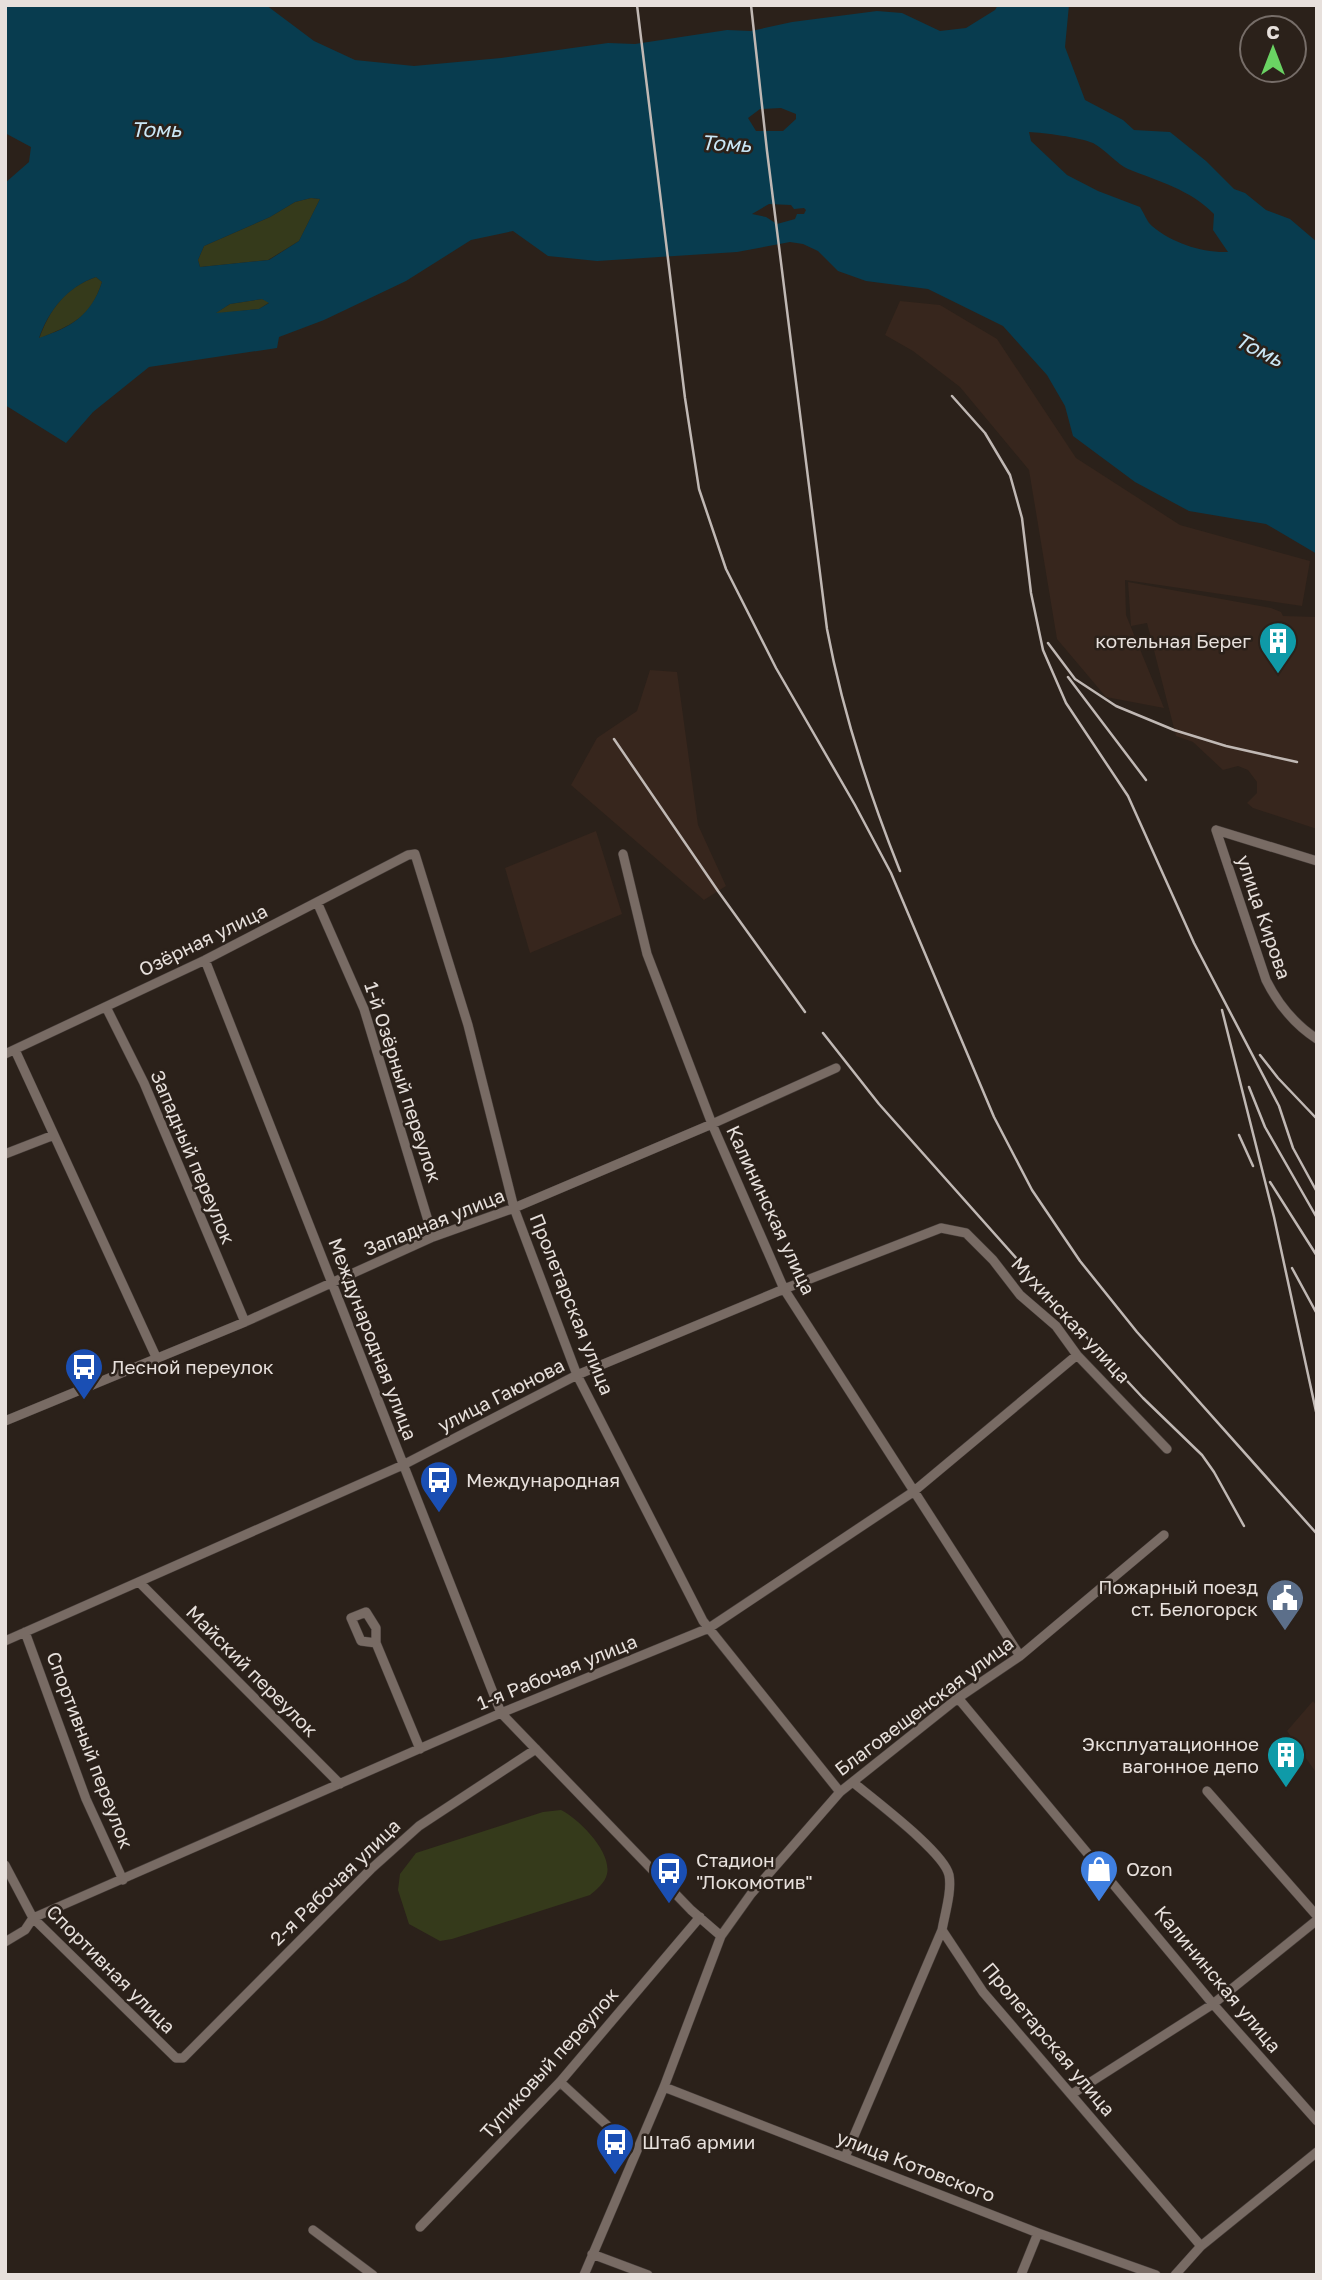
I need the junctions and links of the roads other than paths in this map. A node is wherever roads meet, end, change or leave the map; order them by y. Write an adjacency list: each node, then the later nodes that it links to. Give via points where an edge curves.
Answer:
1 (415, 854): 4 (street, Озёрная улица); 13 (street, Пролетарская улица, via 468,1025)
2 (623, 854): 10 (street, Калининская улица, via 647,954)
3 (1317, 861): 7 (street, улица Кирова, via 1216,830 1275,999 1295,1023)
4 (317, 902): 5 (street, Озёрная улица); 15 (street, 1-й Озёрный переулок, via 373,1034)
5 (205, 960): 6 (street, Озёрная улица); 16 (street, Международная улица)
6 (106, 1007): 8 (street, Озёрная улица); 18 (street, Западный переулок, via 144,1083)
7 (1317, 1039)
8 (10, 1052): 11 (street)
9 (836, 1068): 10 (street, Западная улица)
10 (712, 1124): 13 (street, Западная улица); 17 (street, Калининская улица)
11 (54, 1135): 12 (street); 20 (street)
12 (5, 1154)
13 (514, 1208): 15 (street, Западная улица); 21 (street, Пролетарская улица)
14 (941, 1228): 17 (street, улица Гаюнова); 19 (street, Мухинская улица, via 966,1233 1020,1295 1056,1326)
15 (433, 1237): 16 (street, Западная улица)
16 (334, 1283): 18 (street, Западная улица); 24 (street, Международная улица)
17 (784, 1289): 21 (street, улица Гаюнова); 25 (street, Калининская улица)
18 (245, 1322): 20 (street, Западная улица)
19 (1077, 1355): 23 (street, Мухинская улица); 25 (street, 1-я Рабочая улица)
20 (157, 1359): 22 (street, Западная улица)
21 (577, 1375): 24 (street, улица Гаюнова); 28 (street, Пролетарская улица)
22 (5, 1421)
23 (1167, 1449)
24 (403, 1465): 27 (street, улица Гаюнова); 34 (street, Международная улица)
25 (913, 1492): 28 (street, 1-я Рабочая улица); 32 (street, Калининская улица)
26 (1164, 1535): 32 (street, Благовещенская улица)
27 (139, 1582): 29 (street, улица Гаюнова); 38 (street, Майский переулок)
28 (709, 1628): 34 (street, 1-я Рабочая улица); 40 (street, Пролетарская улица)
29 (25, 1632): 30 (street, улица Гаюнова); 42 (street, Спортивный переулок, via 86,1799)
30 (5, 1641)
31 (376, 1643): 35 (street)
32 (1020, 1656): 33 (street, Благовещенская улица)
33 (958, 1698): 37 (street, Благовещенская улица); 49 (street, Калининская улица)
34 (501, 1713): 35 (street, 1-я Рабочая улица); 36 (street, Международная улица)
35 (420, 1749): 38 (street, 1-я Рабочая улица)
36 (536, 1749): 43 (street, Международная улица); 50 (street, 2-я Рабочая улица, via 419,1826 183,2058)
37 (854, 1783): 40 (street, Благовещенская улица); 46 (street, via 926,1843 949,1873)
38 (340, 1784): 42 (street, 1-я Рабочая улица)
39 (1207, 1791): 45 (street)
40 (840, 1792): 47 (street, Благовещенская улица, via 751,1894)
41 (5, 1865): 44 (street, Спортивная улица)
42 (123, 1880): 44 (street, 1-я Рабочая улица)
43 (700, 1917): 47 (street, Международная улица); 51 (street, Тупиковый переулок)
44 (33, 1918): 48 (street, 1-я Рабочая улица, via 25,1930); 50 (street, Спортивная улица)
45 (1317, 1918): 49 (street)
46 (942, 1930): 53 (street, Пролетарская улица, via 983,1992); 57 (street)
47 (721, 1936): 52 (street, Благовещенская улица)
48 (5, 1942)
49 (1213, 2004): 53 (street); 54 (street, Калининская улица)
50 (176, 2058)
51 (560, 2082): 55 (street); 58 (street, Тупиковый переулок)
52 (664, 2087): 55 (street, Благовещенская улица); 57 (street, улица Котовского)
53 (1072, 2094): 61 (street, Пролетарская улица)
54 (1317, 2121)
55 (636, 2152): 62 (street, Благовещенская улица)
56 (1317, 2152): 61 (street)
57 (845, 2157): 60 (street, улица Котовского)
58 (419, 2227)
59 (313, 2230): 63 (street)
60 (1038, 2233): 66 (street); 67 (street, улица Котовского)
61 (1201, 2246): 68 (street)
62 (592, 2254): 64 (street, Благовещенская улица); 65 (street)
63 (373, 2275)
64 (584, 2275)
65 (648, 2275)
66 (1021, 2275)
67 (1156, 2275)
68 (1175, 2275)

